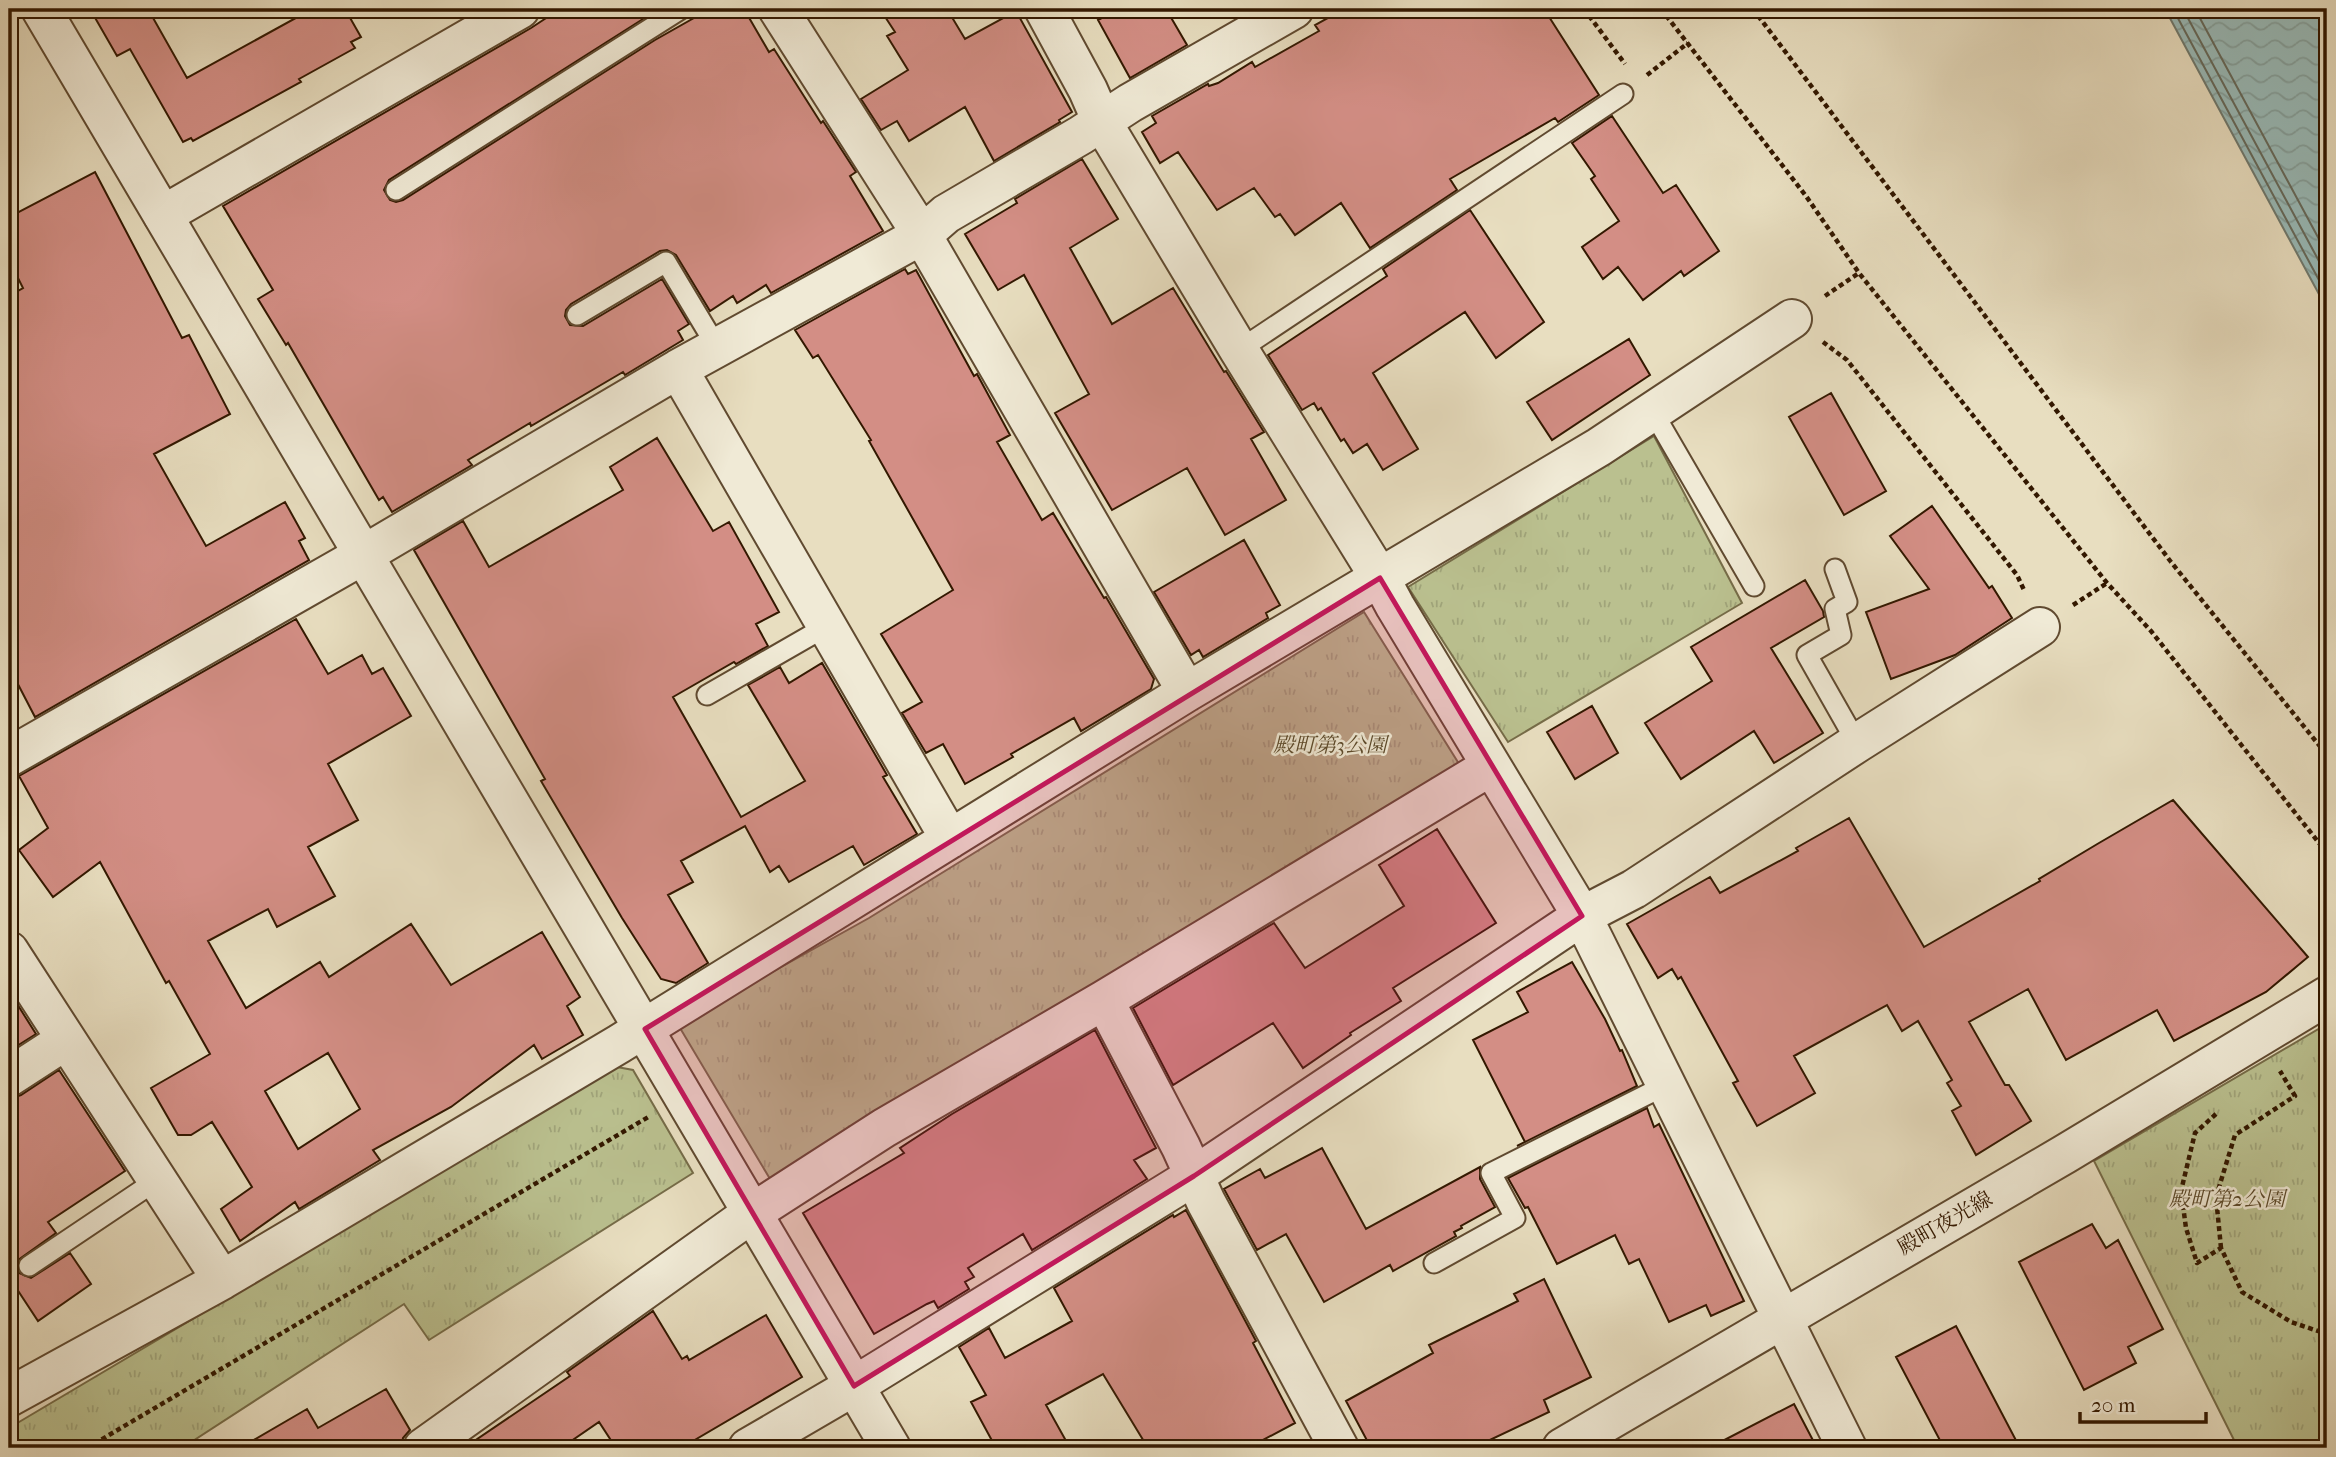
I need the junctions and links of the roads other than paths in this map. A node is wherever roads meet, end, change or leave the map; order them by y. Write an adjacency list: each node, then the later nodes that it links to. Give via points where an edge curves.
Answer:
1 (41, 9): 10 (street)
2 (520, 9): 10 (street)
3 (681, 9): 9 (lane)
4 (778, 9): 11 (street)
5 (1044, 9): 8 (street)
6 (1294, 9): 8 (street)
7 (1630, 88): 15 (lane)
8 (1102, 122): 11 (street, via 946,214); 15 (street)
9 (397, 190)
10 (163, 215): 18 (street)
11 (922, 235): 14 (street); 24 (street)
12 (577, 314): 14 (lane, via 666,262)
13 (1792, 319): 17 (street)
14 (718, 349): 16 (street)
15 (1239, 350): 20 (street)
16 (678, 369): 18 (street); 22 (street)
17 (1653, 412): 20 (street); 21 (lane)
18 (363, 555): 27 (street); 34 (street)
19 (1835, 569): 26 (lane, via 1847,602 1835,609 1841,635 1807,655)
20 (1380, 578): 24 (street); 28 (street)
21 (1754, 586)
22 (827, 626): 25 (lane); 29 (street)
23 (2040, 626): 26 (street)
24 (1186, 692): 29 (street)
25 (707, 695)
26 (1857, 743): 30 (street, via 1634,889)
27 (9, 757)
28 (1492, 766): 30 (street); 33 (street)
29 (950, 839): 34 (street)
30 (1582, 916): 37 (street); 38 (street)
31 (9, 951): 35 (street)
32 (2327, 996): 44 (street, 殿町夜光線)
33 (1104, 1000): 38 (street); 40 (street, via 884,1128)
34 (645, 1029): 40 (street); 43 (street)
35 (66, 1040): 36 (street); 39 (street)
36 (9, 1077)
37 (1666, 1085): 41 (lane, via 1490,1172 1515,1218); 44 (street)
38 (1194, 1176): 45 (street); 50 (street)
39 (157, 1180): 42 (lane); 43 (street)
40 (752, 1213): 45 (street); 47 (street)
41 (1434, 1263)
42 (29, 1266)
43 (222, 1280): 46 (street)
44 (1784, 1319): 51 (street, 殿町夜光線); 52 (street)
45 (854, 1386): 48 (street); 49 (street)
46 (9, 1397)
47 (423, 1448)
48 (748, 1448)
49 (891, 1448)
50 (1339, 1448)
51 (1562, 1448)
52 (1847, 1448)

